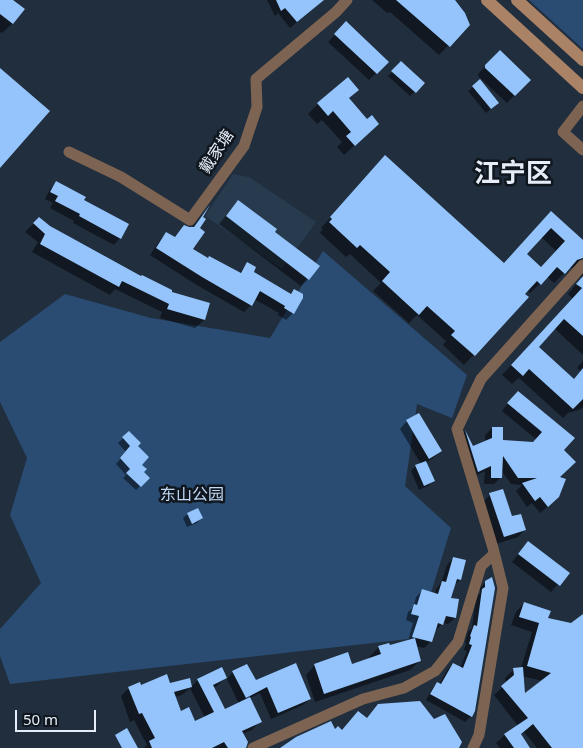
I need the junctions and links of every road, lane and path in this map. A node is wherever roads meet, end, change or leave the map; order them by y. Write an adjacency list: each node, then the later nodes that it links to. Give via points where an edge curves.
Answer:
1 (347, 0): 8 (street, 戴家塘, via 256,78 257,107 244,146 190,220 121,178)
2 (487, 0): 5 (main road)
3 (517, 0): 4 (main road)
4 (583, 60)
5 (583, 88)
6 (583, 106): 7 (street, via 563,132)
7 (583, 150)
8 (69, 152)
9 (583, 265): 10 (street, via 481,379 457,429)
10 (494, 554): 11 (street, via 481,566 458,642 435,672 404,688 363,699); 12 (street, via 503,588 479,735)
11 (253, 748)
12 (473, 748)

